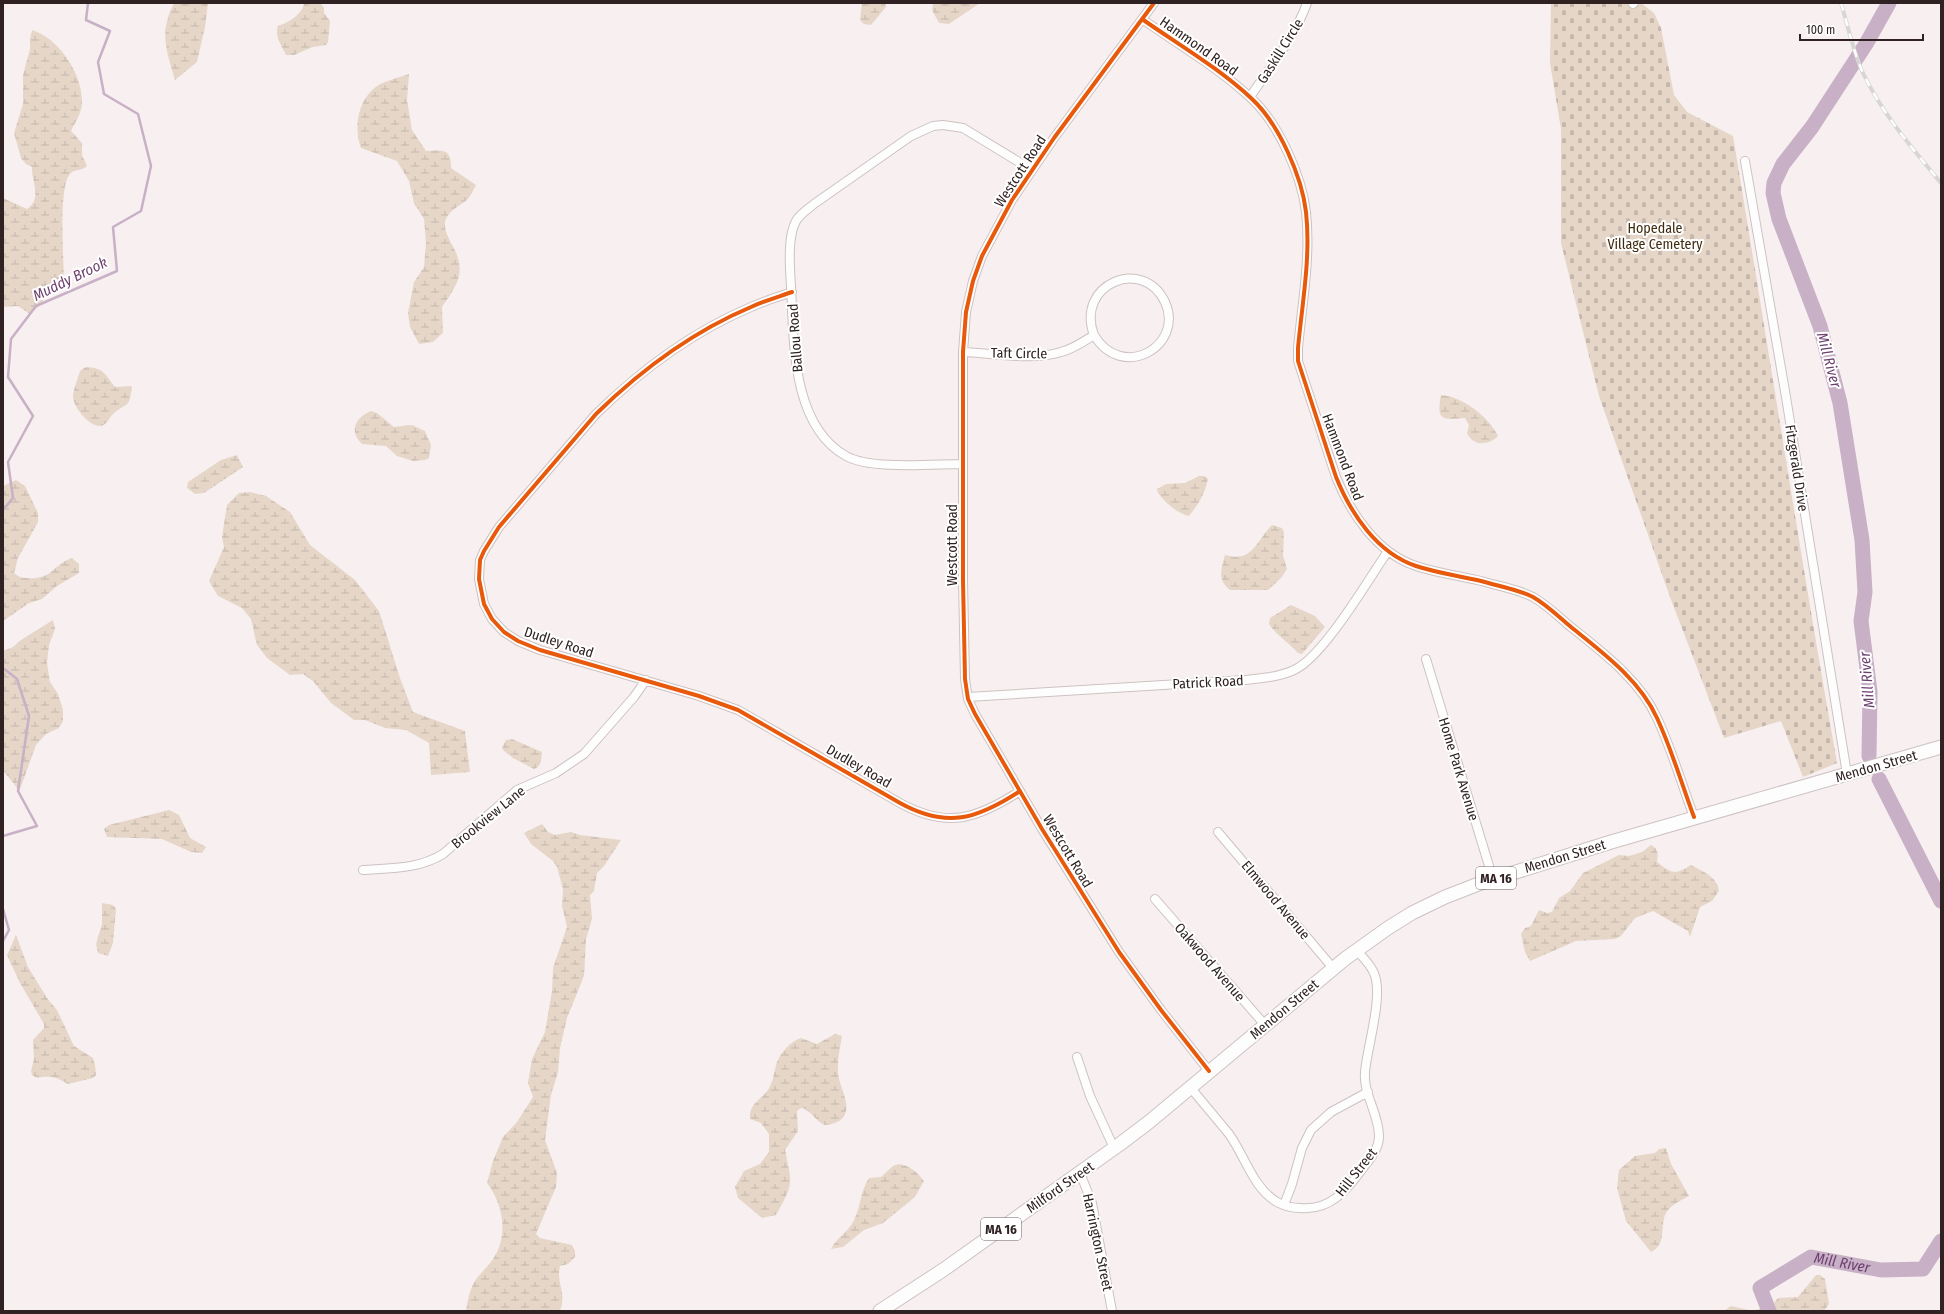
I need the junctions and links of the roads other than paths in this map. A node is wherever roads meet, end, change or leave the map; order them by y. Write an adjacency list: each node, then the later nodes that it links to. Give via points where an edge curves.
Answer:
1 (1154, 3): 3 (street, Westcott Road)
2 (1307, 3): 4 (street, Gaskill Circle, via 1303,15)
3 (1142, 19): 4 (street, Hammond Road); 6 (street, Westcott Road)
4 (1250, 97): 11 (street, Hammond Road, via 1273,124 1288,153 1306,212 1307,249 1298,348 1302,377 1343,494 1357,518)
5 (1745, 162): 16 (street, Fitzgerald Drive)
6 (1032, 170): 7 (street, Ballou Road, via 975,135 955,126 933,126 911,136 814,204 796,221 790,256); 9 (street, Westcott Road, via 1012,200 982,256 966,312)
7 (792, 292): 10 (street, Ballou Road, via 798,382 809,413 830,444 846,456 862,461 891,465); 13 (street, Dudley Road, via 751,307 701,332 611,399 499,527 484,551 479,570 481,596 492,619 504,632 525,645)
8 (1094, 335): 8 (street, via 1090,318 1092,304 1099,293 1113,282 1131,279 1144,282 1155,289 1166,304 1167,328 1160,342 1148,352 1133,357 1117,356 1103,348); 9 (street, Taft Circle, via 1069,349 1044,355)
9 (963, 352): 10 (street, Westcott Road)
10 (963, 464): 14 (street, Westcott Road, via 964,650)
11 (1388, 550): 14 (street, Patrick Road, via 1318,650 1309,660 1288,672 1245,680); 18 (street, Hammond Road, via 1416,566 1506,587 1532,597 1593,645 1626,675 1644,696 1657,718)
12 (1426, 659): 21 (street, Home Park Avenue)
13 (646, 680): 17 (street, Dudley Road, via 738,710 923,814 944,819 970,816 997,805); 20 (street, Brookview Lane, via 584,754 556,773 517,790 443,854 422,864)
14 (968, 697): 17 (street, Westcott Road, via 975,714)
15 (1941, 747): 16 (main road, Mendon Street / MA 16)
16 (1847, 774): 18 (main road, Mendon Street / MA 16)
17 (1020, 791): 27 (street, Westcott Road, via 1119,952)
18 (1694, 818): 21 (main road, Mendon Street / MA 16)
19 (1218, 832): 24 (street, Elmwood Avenue)
20 (364, 870)
21 (1493, 879): 23 (main road, Mendon Street / MA 16, via 1412,913)
22 (1155, 899): 25 (street, Oakwood Avenue)
23 (1356, 950): 24 (main road, Mendon Street / MA 16); 29 (street, Hill Street, via 1374,971 1377,988 1365,1072)
24 (1333, 968): 25 (main road, Mendon Street / MA 16)
25 (1265, 1025): 27 (main road, Mendon Street / MA 16)
26 (1077, 1057): 30 (street, via 1090,1096)
27 (1209, 1071): 28 (main road, Mendon Street / MA 16)
28 (1190, 1088): 30 (main road, Mendon Street / MA 16); 32 (street, Hill Street, via 1229,1135 1261,1188)
29 (1368, 1092): 32 (street, via 1331,1112 1311,1130 1302,1148); 32 (street, Hill Street, via 1379,1137 1378,1146 1368,1162 1343,1192 1327,1204 1304,1209)
30 (1117, 1146): 31 (main road, Milford Street / MA 16)
31 (1080, 1173): 33 (main road, Milford Street / MA 16, via 943,1270); 34 (street, Harrington Street, via 1092,1203)
32 (1284, 1205)
33 (880, 1311)
34 (1112, 1311)

